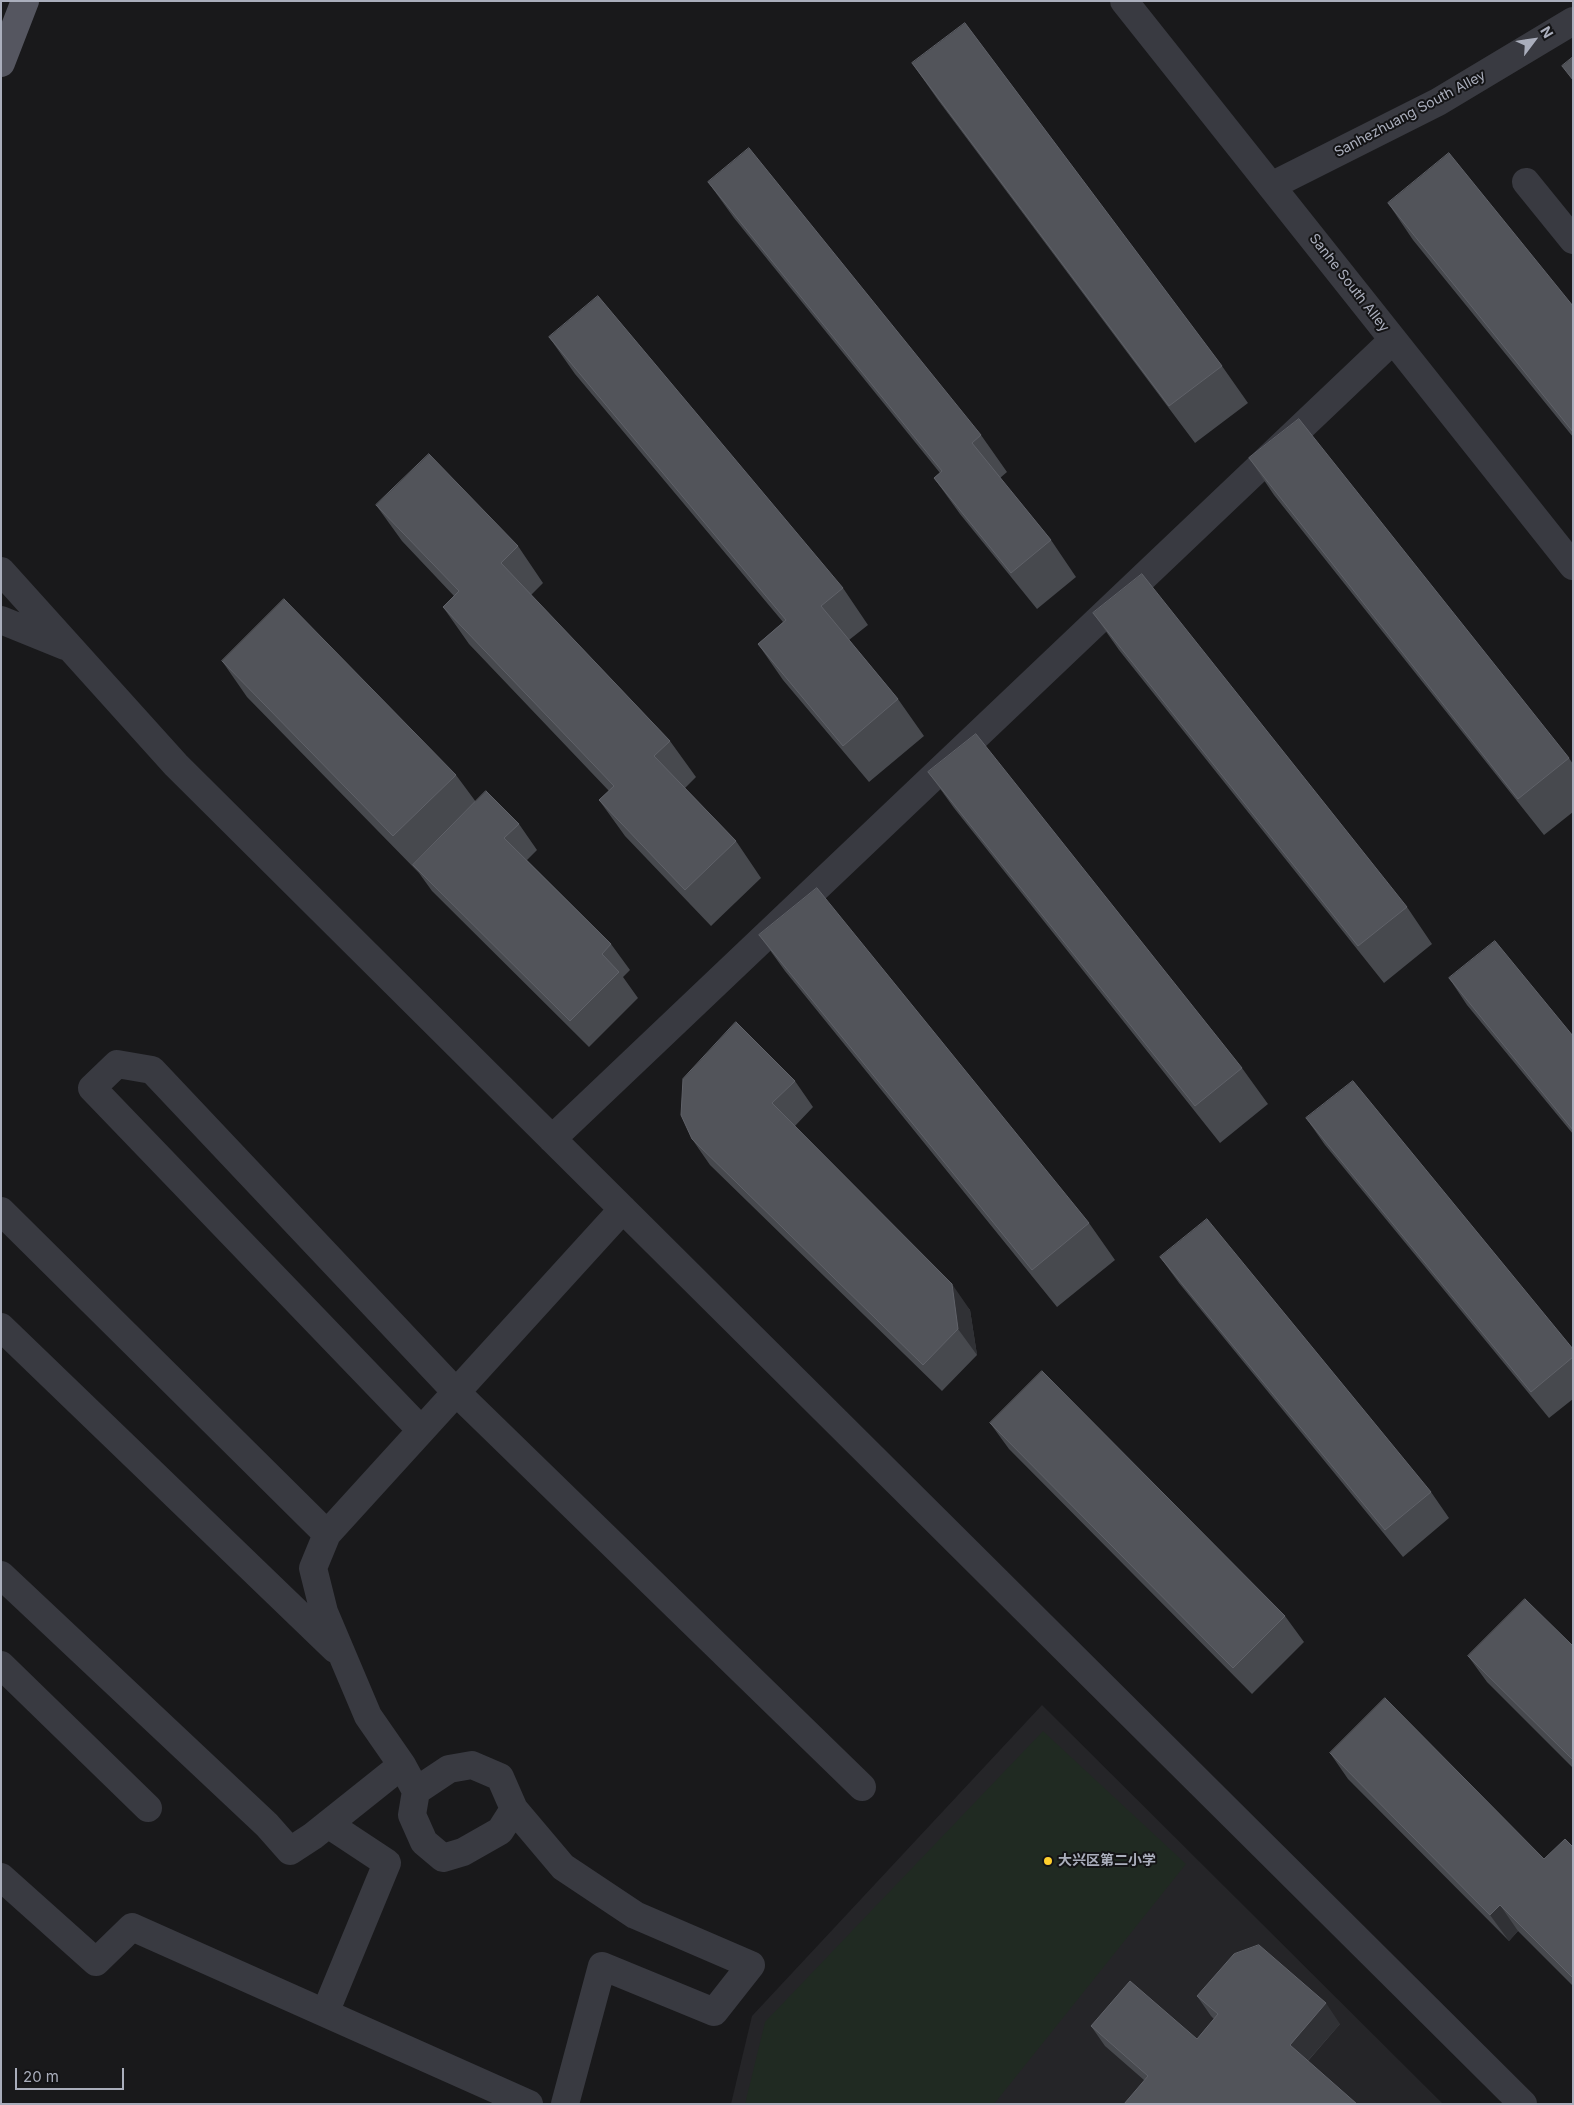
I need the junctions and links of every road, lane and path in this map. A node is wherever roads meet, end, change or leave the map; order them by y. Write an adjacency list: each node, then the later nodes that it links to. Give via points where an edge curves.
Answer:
1 (25, 1): 4 (main road)
2 (1124, 1): 6 (street, Sanhe South Alley)
3 (1573, 22): 6 (street, Sanhezhuang South Alley, via 1438,102)
4 (1, 63)
5 (1526, 182): 7 (street)
6 (1271, 186): 8 (street, Sanhe South Alley)
7 (1573, 240)
8 (1394, 340): 9 (street, Sanhe South Alley); 13 (street)
9 (1573, 566)
10 (1, 571): 12 (street)
11 (1, 620): 12 (street)
12 (71, 648): 13 (street, via 176,765)
13 (552, 1139): 14 (street)
14 (623, 1209): 17 (street); 33 (street)
15 (1, 1211): 19 (street)
16 (1, 1327): 21 (street)
17 (456, 1392): 18 (street); 18 (street, via 152,1070 117,1064 92,1088); 24 (street)
18 (421, 1430): 19 (street)
19 (326, 1534): 21 (street, via 313,1568 324,1612)
20 (1, 1575): 28 (street, via 267,1825 290,1851)
21 (343, 1657): 23 (street, via 368,1716)
22 (1, 1665): 26 (street)
23 (402, 1764): 25 (street); 28 (street)
24 (862, 1787)
25 (416, 1791): 27 (street, via 449,1769 472,1765 500,1777); 27 (street, via 412,1815 424,1842 443,1858 463,1852 500,1831)
26 (148, 1808)
27 (514, 1809): 32 (street, via 563,1866 635,1915 751,1965 714,2012 602,1966)
28 (328, 1824): 30 (street, via 387,1863)
29 (1, 1877): 30 (street, via 96,1962 132,1927)
30 (325, 2013): 31 (street)
31 (529, 2104)
32 (565, 2104)
33 (1523, 2104)

